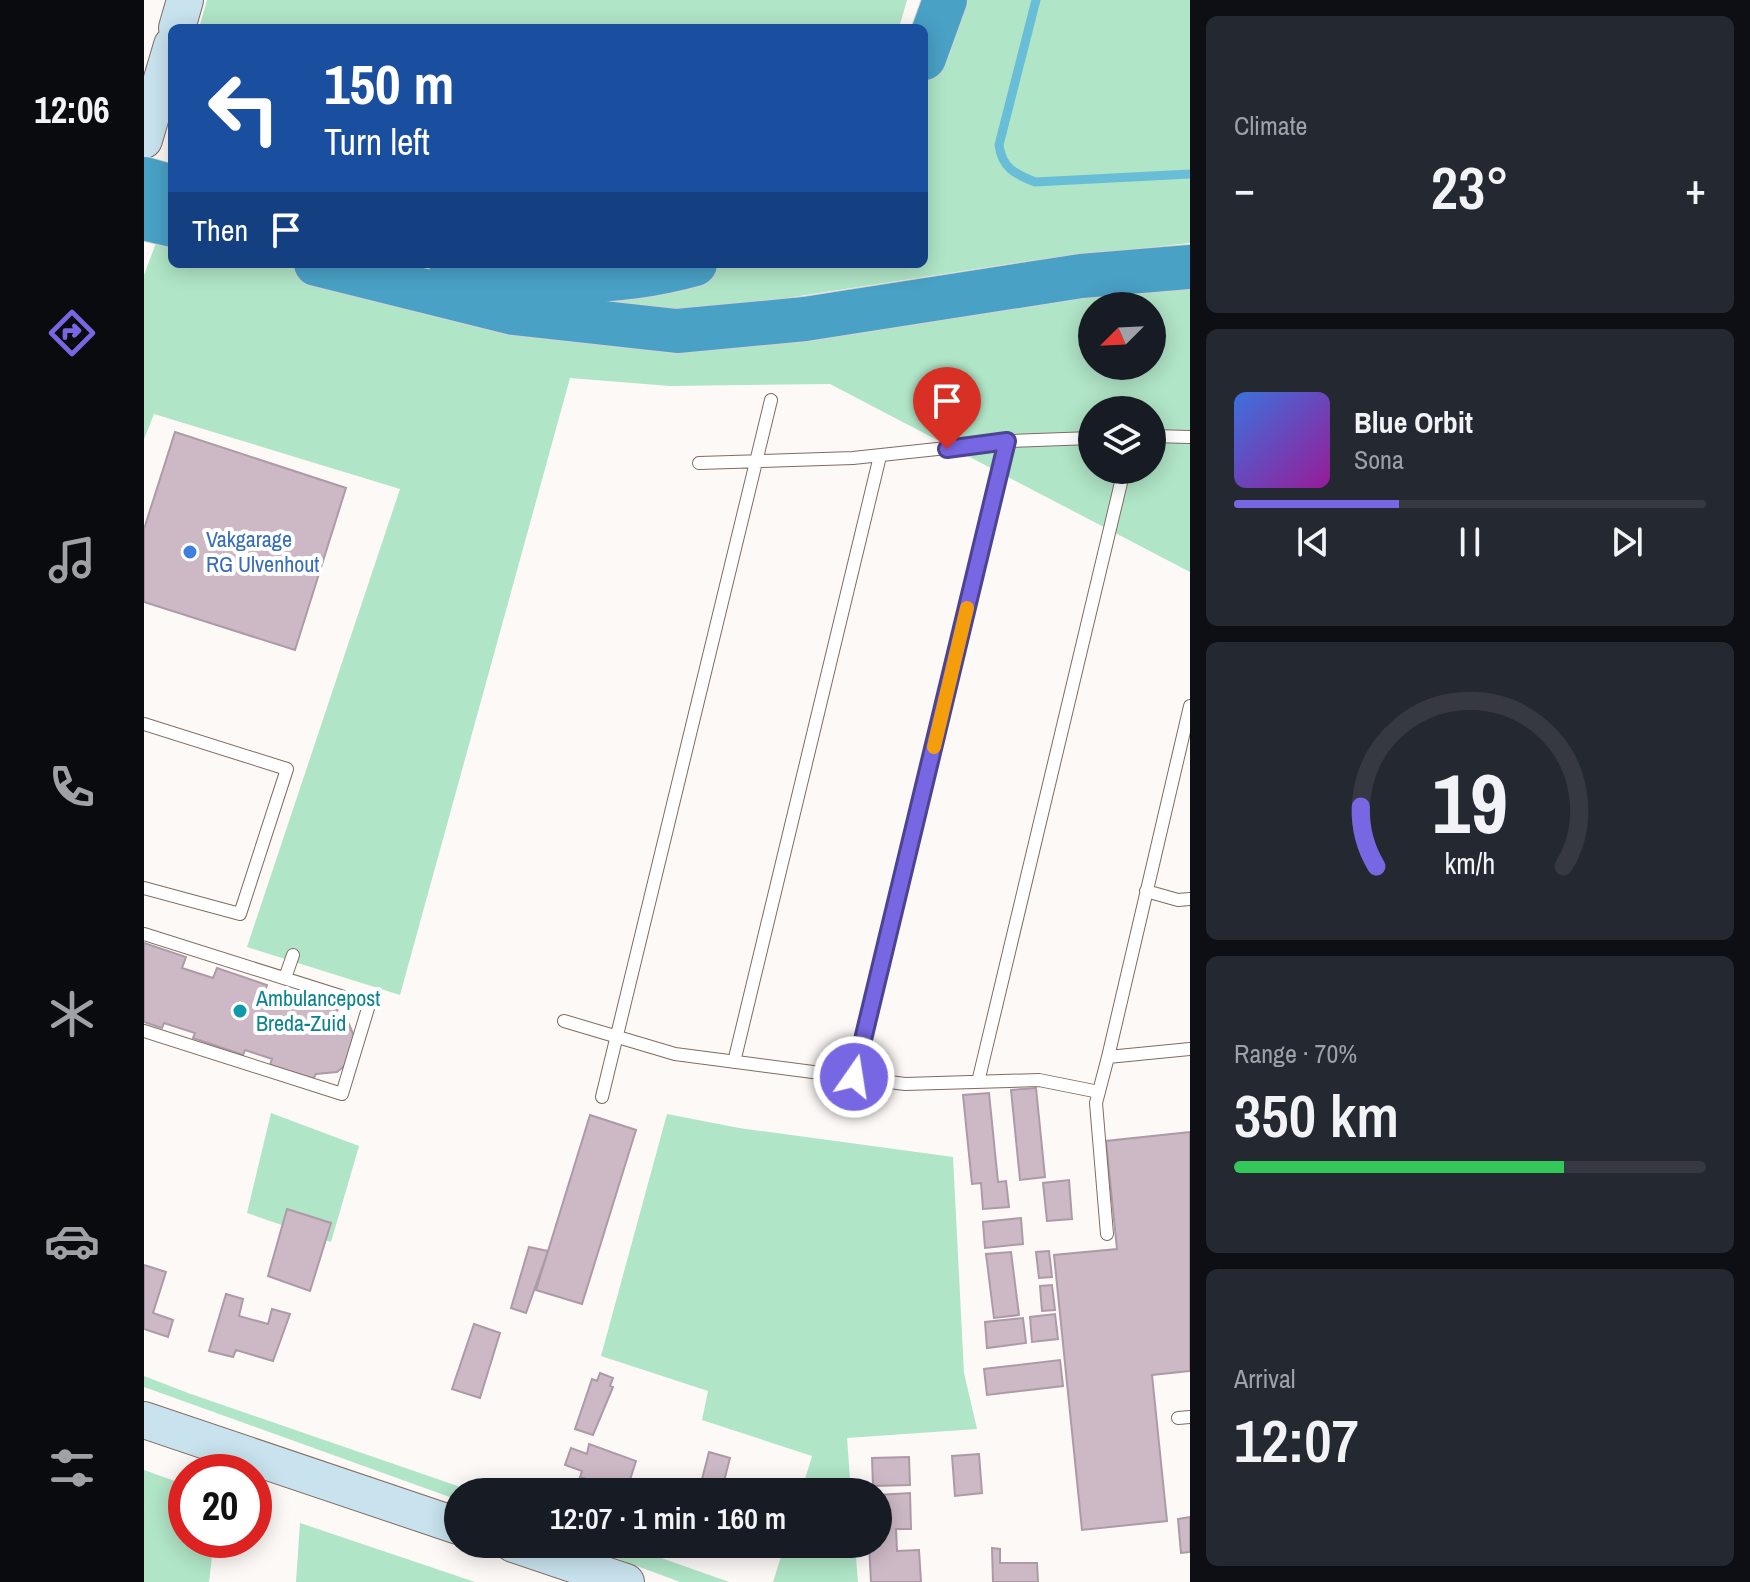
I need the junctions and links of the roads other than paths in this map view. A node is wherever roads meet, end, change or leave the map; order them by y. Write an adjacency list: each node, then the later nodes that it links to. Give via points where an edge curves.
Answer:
1 (185, 0): 3 (main road)
2 (945, 0): 4 (highway)
3 (178, 24)
4 (928, 47)
5 (168, 59): 6 (main road)
6 (144, 140)
7 (144, 179): 8 (highway)
8 (168, 186)
9 (144, 218): 10 (highway)
10 (168, 224)
11 (1190, 267): 12 (highway, via 1081,276 805,319 677,331 513,313)
12 (332, 268)
13 (474, 268): 14 (highway, via 539,279 612,281)
14 (675, 268)
15 (771, 400): 21 (lane)
16 (1166, 436): 17 (lane)
17 (1190, 437)
18 (1078, 438): 19 (lane)
19 (1007, 441): 20 (lane); 38 (lane)
20 (880, 456): 21 (lane); 37 (lane)
21 (758, 461): 22 (lane); 34 (lane)
22 (699, 463)
23 (1121, 484): 39 (lane)
24 (1190, 706): 27 (lane)
25 (144, 724): 26 (lane, via 287,769 240,914)
26 (144, 888)
27 (1146, 891): 28 (lane); 36 (lane)
28 (1190, 899)
29 (144, 934): 31 (lane)
30 (293, 955): 31 (lane)
31 (285, 978): 33 (lane, via 369,1005 342,1094)
32 (564, 1021): 34 (lane)
33 (144, 1031)
34 (617, 1038): 37 (lane, via 675,1054); 41 (lane)
35 (1190, 1049): 36 (lane)
36 (1108, 1057): 40 (lane)
37 (734, 1062): 38 (lane)
38 (854, 1077): 39 (lane, via 905,1084)
39 (978, 1082): 40 (lane, via 1039,1080)
40 (1099, 1092): 42 (lane)
41 (602, 1097)
42 (1107, 1234)
43 (144, 1420): 44 (main road)
44 (444, 1521)
45 (555, 1558): 46 (main road)
46 (626, 1582)

